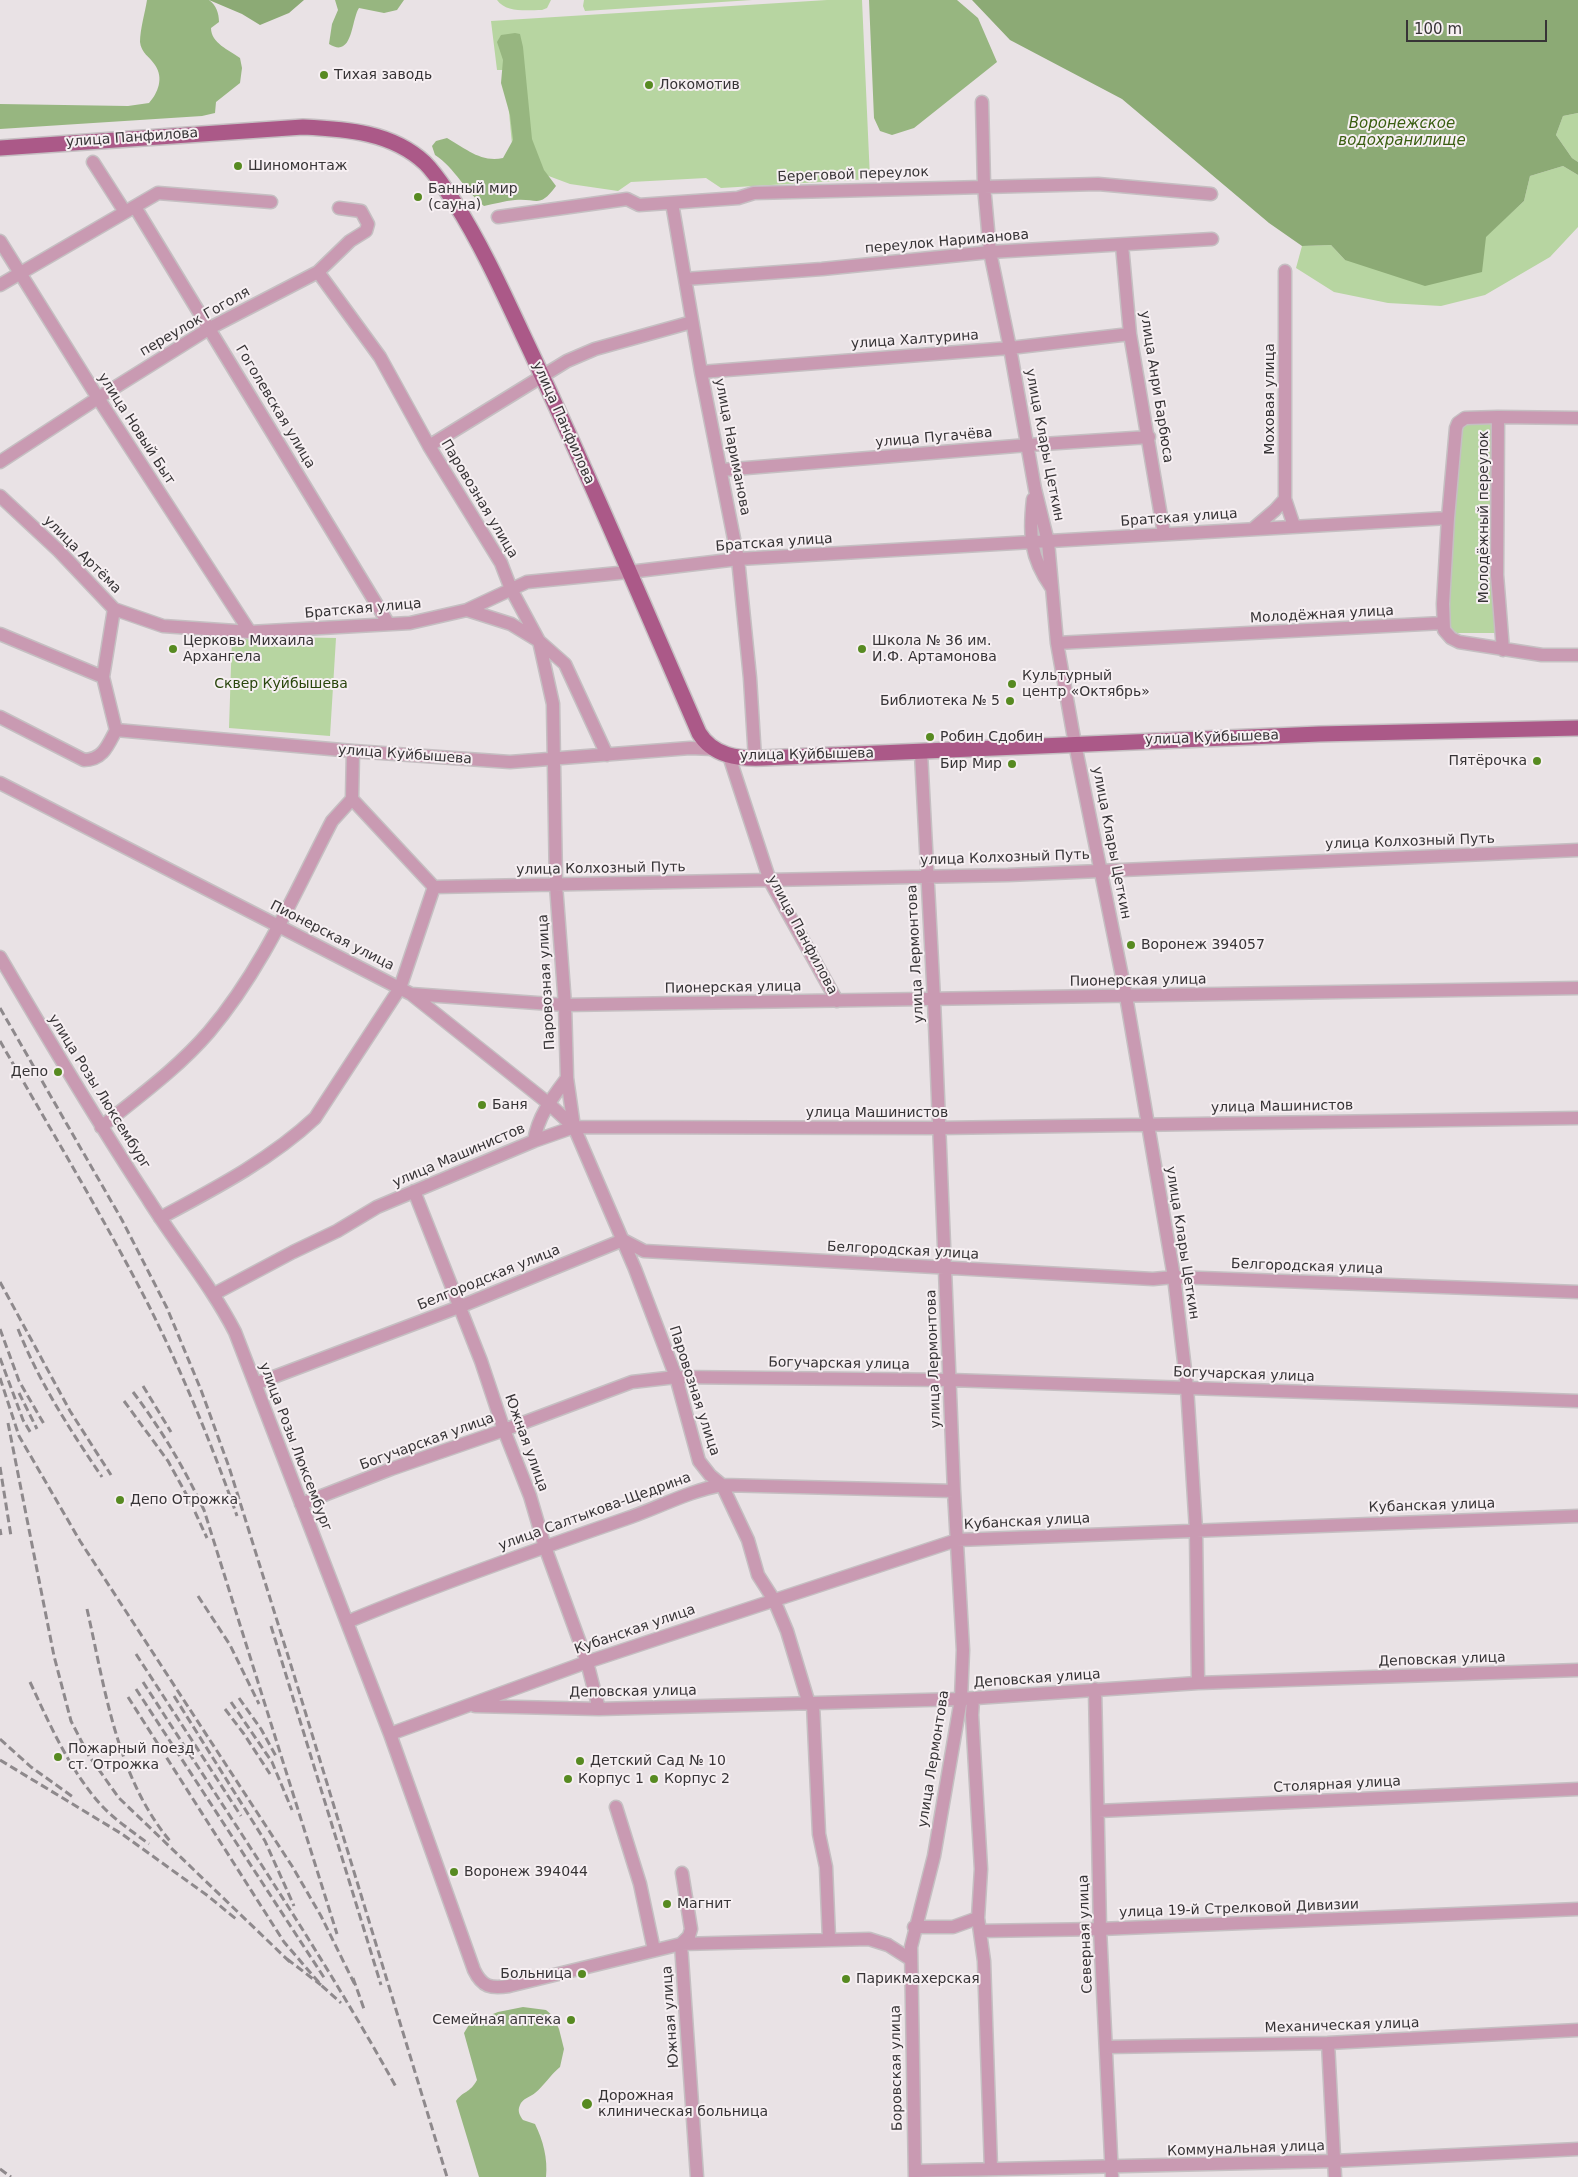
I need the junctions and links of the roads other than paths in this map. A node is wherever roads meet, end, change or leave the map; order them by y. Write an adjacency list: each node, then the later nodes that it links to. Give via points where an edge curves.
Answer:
1 (982, 102): 4 (street, улица Клары Цеткин)
2 (0, 148): 25 (main road, улица Панфилова, via 303,127 367,133 391,141 411,152 438,177 482,250)
3 (93, 162): 9 (street, Гоголевская улица)
4 (984, 186): 5 (street, Береговой переулок, via 1098,184); 7 (street, Береговой переулок, via 748,193 738,198); 14 (street, улица Клары Цеткин)
5 (1211, 194)
6 (271, 202): 9 (street, via 158,193)
7 (672, 203): 10 (street, Береговой переулок, via 639,205 627,199); 18 (street, улица Нариманова)
8 (339, 208): 16 (street, переулок Гоголя, via 361,211 368,224 366,231 350,241)
9 (130, 210): 17 (street); 21 (street, Гоголевская улица)
10 (498, 217)
11 (1212, 239): 13 (street, переулок Нариманова)
12 (0, 241): 17 (street, улица Новый Быт)
13 (1122, 245): 14 (street, переулок Нариманова); 22 (street, улица Анри Барбюса)
14 (990, 252): 18 (street, переулок Нариманова); 23 (street, улица Клары Цеткин)
15 (1285, 271): 36 (street, Моховая улица)
16 (318, 272): 21 (street, переулок Гоголя); 31 (street, Паровозная улица, via 380,357)
17 (19, 273): 19 (street); 26 (street, улица Новый Быт)
18 (685, 279): 20 (street, улица Нариманова)
19 (0, 285)
20 (692, 322): 24 (street, улица Нариманова); 25 (street, via 595,349 567,361)
21 (210, 328): 26 (street, переулок Гоголя); 51 (street, Гоголевская улица)
22 (1130, 334): 23 (street, улица Халтурина); 29 (street, улица Анри Барбюса)
23 (1010, 348): 24 (street, улица Халтурина); 30 (street, улица Клары Цеткин)
24 (702, 372): 33 (street, улица Нариманова)
25 (543, 377): 31 (street); 45 (main road, улица Панфилова)
26 (98, 398): 32 (street, переулок Гоголя); 53 (street, улица Новый Быт)
27 (1498, 417): 28 (street); 37 (street, Молодёжный переулок, via 1465,418 1458,423); 57 (street, Молодёжный переулок, via 1497,576)
28 (1578, 418)
29 (1149, 437): 30 (street, улица Пугачёва); 40 (street, улица Анри Барбюса)
30 (1028, 445): 33 (street, улица Пугачёва); 34 (street, улица Клары Цеткин)
31 (429, 446): 44 (street, Паровозная улица)
32 (0, 462)
33 (722, 470): 43 (street, улица Нариманова)
34 (1034, 489): 41 (street, улица Клары Цеткин); 42 (street)
35 (0, 496): 49 (street, улица Артёма)
36 (1285, 499): 38 (street, Моховая улица); 39 (street)
37 (1448, 518): 38 (street, Братская улица); 52 (street, Молодёжный переулок)
38 (1294, 526): 39 (street, Братская улица)
39 (1254, 528): 40 (street, Братская улица)
40 (1164, 534): 41 (street, Братская улица)
41 (1048, 542): 42 (street, Братская улица); 47 (street, улица Клары Цеткин)
42 (1032, 543): 43 (street, Братская улица); 47 (street, via 1039,569)
43 (738, 559): 45 (street, Братская улица); 71 (street, улица Нариманова)
44 (501, 563): 46 (street); 48 (street, Паровозная улица)
45 (630, 572): 46 (street, Братская улица); 63 (main road, улица Панфилова)
46 (527, 582): 48 (street, Братская улица)
47 (1052, 588): 56 (street, улица Клары Цеткин)
48 (511, 589): 50 (street, Братская улица); 55 (street, Паровозная улица)
49 (114, 609): 53 (street, Братская улица, via 163,626); 59 (street, улица Артёма)
50 (467, 610): 51 (street, Братская улица, via 410,623); 55 (street, via 512,624)
51 (388, 623): 53 (street, Братская улица)
52 (1443, 624): 56 (street, Молодёжная улица); 57 (street, via 1447,635 1459,642)
53 (250, 632)
54 (0, 634): 59 (street)
55 (540, 641): 69 (street, via 565,664); 72 (street, Паровозная улица, via 552,704)
56 (1057, 643): 64 (street, улица Клары Цеткин)
57 (1503, 650): 58 (street)
58 (1578, 655)
59 (103, 677): 62 (street)
60 (0, 718): 62 (street, via 84,760 101,756)
61 (1578, 728): 64 (main road, улица Куйбышева)
62 (116, 730): 67 (street, улица Куйбышева)
63 (698, 733): 65 (street); 66 (main road, улица Панфилова)
64 (1075, 744): 68 (main road, улица Куйбышева); 76 (street, улица Клары Цеткин)
65 (690, 748): 66 (street, улица Куйбышева); 69 (street, улица Куйбышева)
66 (714, 749): 70 (main road, улица Куйбышева)
67 (354, 752): 72 (street, улица Куйбышева, via 510,762); 74 (street)
68 (921, 753): 71 (main road, улица Куйбышева); 77 (street, улица Лермонтова)
69 (607, 755): 72 (street, улица Куйбышева)
70 (729, 756): 71 (main road, улица Куйбышева); 78 (street, улица Панфилова)
71 (755, 758)
72 (554, 760): 79 (street, Паровозная улица)
73 (0, 783): 81 (street, Пионерская улица)
74 (352, 799): 80 (street); 81 (street, via 332,821)
75 (1578, 850): 76 (street, улица Колхозный Путь)
76 (1102, 870): 77 (street, улица Колхозный Путь); 85 (street, улица Клары Цеткин)
77 (927, 876): 78 (street, улица Колхозный Путь); 86 (street, улица Лермонтова)
78 (770, 881): 79 (street, улица Колхозный Путь); 87 (street, улица Панфилова)
79 (556, 884): 80 (street, улица Колхозный Путь); 88 (street, Паровозная улица)
80 (434, 887): 84 (street)
81 (278, 925): 84 (street, Пионерская улица); 93 (street, via 245,985 209,1032 181,1061)
82 (0, 957): 93 (street, улица Розы Люксембург)
83 (1578, 988): 85 (street, Пионерская улица)
84 (406, 991): 88 (street, Пионерская улица); 90 (street); 98 (street, via 315,1118 297,1135 267,1157)
85 (1126, 996): 86 (street, Пионерская улица); 92 (street, улица Клары Цеткин)
86 (934, 1000): 87 (street, Пионерская улица); 95 (street, улица Лермонтова)
87 (837, 1001): 88 (street, Пионерская улица)
88 (565, 1006): 89 (street, Паровозная улица)
89 (568, 1078): 90 (street); 94 (street, Паровозная улица)
90 (548, 1103): 94 (street); 96 (street, via 536,1126)
91 (1578, 1118): 92 (street, улица Машинистов)
92 (1148, 1124): 95 (street, улица Машинистов); 103 (street, улица Клары Цеткин)
93 (100, 1127): 98 (street, улица Розы Люксембург)
94 (574, 1127): 95 (street, улица Машинистов); 96 (street, улица Машинистов); 99 (street, Паровозная улица)
95 (940, 1128): 102 (street, улица Лермонтова)
96 (534, 1141): 97 (street, улица Машинистов)
97 (414, 1191): 105 (street, улица Машинистов, via 377,1207); 106 (street, Южная улица)
98 (160, 1218): 105 (street, улица Розы Люксембург)
99 (623, 1240): 100 (street, Белгородская улица); 101 (street, Паровозная улица); 106 (street, Белгородская улица)
100 (644, 1251): 101 (street); 102 (street, Белгородская улица)
101 (635, 1269): 107 (street, Паровозная улица)
102 (946, 1269): 103 (street, Белгородская улица, via 1153,1279); 108 (street, улица Лермонтова)
103 (1174, 1277): 104 (street, Белгородская улица); 110 (street, улица Клары Цеткин)
104 (1578, 1292)
105 (214, 1294): 109 (street, улица Розы Люксембург, via 235,1332)
106 (459, 1307): 109 (street, Белгородская улица); 112 (street, Южная улица)
107 (676, 1378): 108 (street, Богучарская улица); 112 (street, Богучарская улица, via 632,1382); 113 (street, Паровозная улица, via 699,1461)
108 (950, 1380): 110 (street, Богучарская улица); 114 (street, улица Лермонтова)
109 (255, 1384): 115 (street, улица Розы Люксембург)
110 (1187, 1388): 111 (street, Богучарская улица); 117 (street, улица Клары Цеткин)
111 (1578, 1402)
112 (504, 1430): 115 (street, Богучарская улица); 119 (street, Южная улица, via 530,1496)
113 (722, 1485): 114 (street, улица Салтыкова-Щедрина); 119 (street, улица Салтыкова-Щедрина, via 702,1488 664,1505); 120 (street, Паровозная улица, via 748,1540 758,1575)
114 (954, 1491): 118 (street, улица Лермонтова)
115 (301, 1504): 121 (street, улица Розы Люксембург)
116 (1578, 1516): 117 (street, Кубанская улица)
117 (1196, 1530): 118 (street, Кубанская улица); 124 (street, улица Клары Цеткин)
118 (957, 1540): 120 (street, Кубанская улица); 126 (street, улица Лермонтова)
119 (544, 1547): 121 (street, улица Салтыкова-Щедрина); 122 (street, Южная улица)
120 (774, 1600): 122 (street, Кубанская улица); 127 (street, Паровозная улица)
121 (346, 1622): 130 (street, улица Розы Люксембург)
122 (587, 1662): 128 (street, Кубанская улица); 129 (street, Южная улица)
123 (1578, 1670): 124 (street, Деповская улица)
124 (1198, 1683): 125 (street, Деповская улица)
125 (1094, 1689): 126 (street, Деповская улица); 133 (street, Северная улица)
126 (967, 1699): 127 (street, Деповская улица); 136 (street, via 972,1715 981,1869); 137 (street, улица Лермонтова, via 934,1856)
127 (811, 1704): 129 (street, Деповская улица); 139 (street, Паровозная улица, via 819,1834 826,1867)
128 (467, 1706): 129 (street, Деповская улица); 130 (street, Кубанская улица)
129 (599, 1709)
130 (390, 1734): 141 (street, улица Розы Люксембург, via 474,1970 485,1986 509,1986)
131 (1578, 1789): 133 (street, Столярная улица)
132 (616, 1807): 141 (street, Южная улица, via 640,1884)
133 (1098, 1811): 138 (street, Северная улица)
134 (682, 1873): 140 (street, via 691,1929 689,1936)
135 (1578, 1909): 138 (street, улица 19-й Стрелковой Дивизии)
136 (979, 1924): 137 (street, улица 19-й Стрелковой Дивизии); 138 (street, улица 19-й Стрелковой Дивизии); 148 (street, via 984,1961)
137 (914, 1927): 142 (street, улица Лермонтова)
138 (1100, 1929): 145 (street, Северная улица)
139 (829, 1939): 140 (street); 142 (street, via 878,1940)
140 (680, 1944): 141 (street); 151 (street, Южная улица)
141 (654, 1950)
142 (910, 1959): 150 (street, Боровская улица)
143 (1578, 2030): 144 (street, Механическая улица)
144 (1328, 2043): 145 (street, Механическая улица); 147 (street)
145 (1107, 2047): 149 (street, Северная улица)
146 (1578, 2149): 147 (street, Коммунальная улица)
147 (1334, 2161): 149 (street, Коммунальная улица); 152 (street)
148 (991, 2170): 149 (street, Коммунальная улица); 150 (street, Коммунальная улица)
149 (1112, 2172)
150 (915, 2174)
151 (697, 2177)
152 (1335, 2177)

